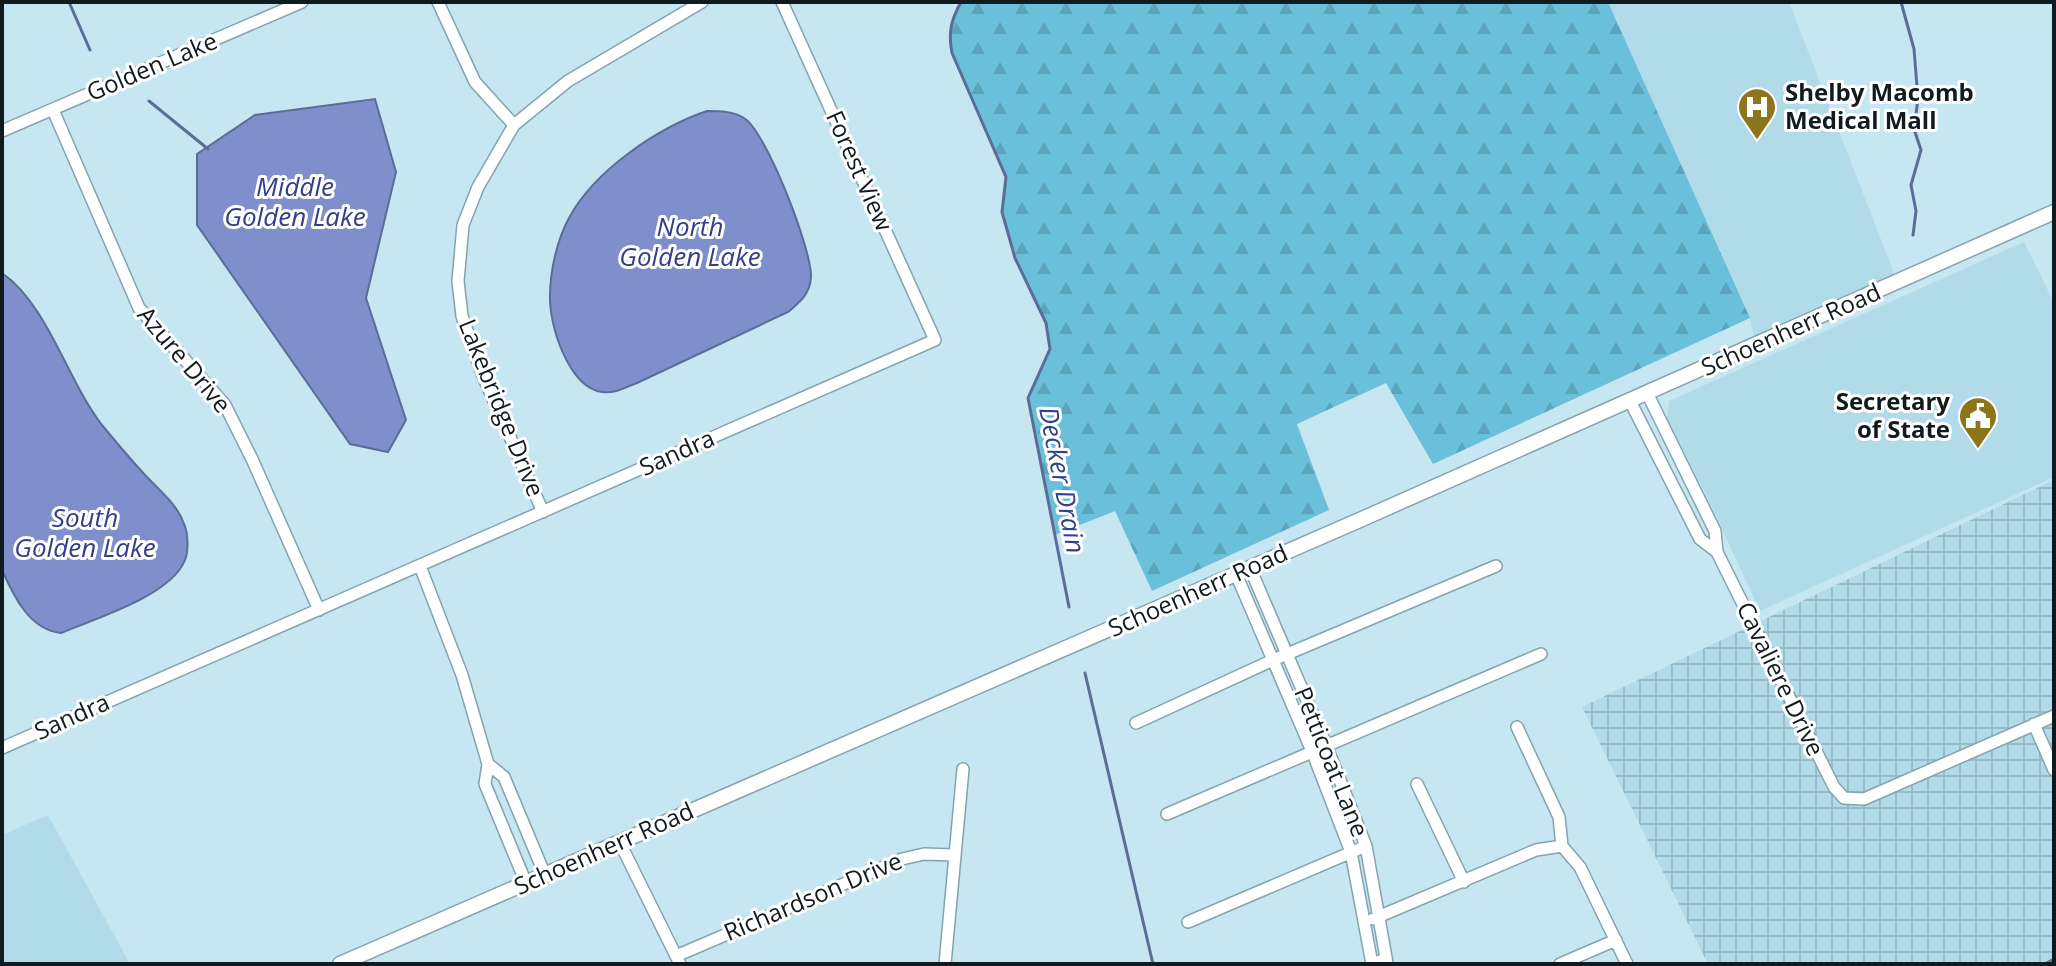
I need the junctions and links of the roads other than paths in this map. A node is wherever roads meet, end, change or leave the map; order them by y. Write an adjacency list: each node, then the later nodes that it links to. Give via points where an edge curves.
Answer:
1 (301, 2): 5 (street, Golden Lake)
2 (438, 2): 6 (street, via 475,82)
3 (702, 2): 6 (street, via 568,81)
4 (782, 2): 9 (street, Forest View)
5 (53, 110): 7 (street, Golden Lake); 17 (street, Azure Drive, via 139,308 225,405)
6 (514, 125): 12 (street, Lakebridge Drive, via 470,204 460,249 459,290 467,335)
7 (2, 131)
8 (2054, 212): 10 (street, Schoenherr Road)
9 (935, 340): 12 (street, Sandra)
10 (1647, 393): 11 (street, Schoenherr Road); 13 (street, Cavaliere Drive, via 1715,531)
11 (1630, 401): 13 (street, Cavaliere Drive, via 1700,539); 16 (street, Schoenherr Road)
12 (543, 512): 14 (street, Sandra)
13 (1717, 552): 23 (street, Cavaliere Drive, via 1834,787 1849,800 1864,799)
14 (420, 566): 17 (street, Sandra); 28 (street, via 462,675)
15 (1496, 566): 19 (street)
16 (1243, 571): 19 (street, Petticoat Lane); 20 (street, Petticoat Lane); 33 (street, Schoenherr Road)
17 (319, 610): 26 (street, Sandra)
18 (1541, 654): 25 (street)
19 (1287, 655): 20 (street); 25 (street, Petticoat Lane)
20 (1273, 660): 22 (street); 27 (street, Petticoat Lane)
21 (2054, 716): 23 (street)
22 (1136, 723)
23 (2034, 724): 30 (street)
24 (1517, 727): 35 (street, via 1559,817)
25 (1326, 745): 27 (street); 34 (street, Petticoat Lane)
26 (2, 748)
27 (1312, 751): 32 (street); 36 (street, Petticoat Lane)
28 (488, 764): 38 (street, via 504,777); 40 (street, via 485,784)
29 (963, 769): 37 (street)
30 (2054, 770)
31 (1417, 784): 39 (street)
32 (1167, 814)
33 (620, 843): 38 (street, Schoenherr Road); 45 (street)
34 (1366, 846): 36 (street); 41 (street, Petticoat Lane)
35 (1562, 846): 39 (street, via 1536,850); 44 (street, via 1580,867)
36 (1351, 852): 42 (street); 43 (street, Petticoat Lane)
37 (954, 855): 45 (street, Richardson Drive, via 902,859); 48 (street)
38 (545, 875): 40 (street, Schoenherr Road)
39 (1464, 882): 41 (street)
40 (526, 883): 47 (street, Schoenherr Road)
41 (1379, 917): 43 (street); 46 (street, Petticoat Lane)
42 (1188, 922)
43 (1363, 923): 49 (street, Petticoat Lane)
44 (1616, 940): 50 (street); 51 (street)
45 (678, 960)
46 (1387, 962): 49 (street)
47 (340, 964)
48 (945, 964)
49 (1372, 964)
50 (1560, 964)
51 (1627, 964)

